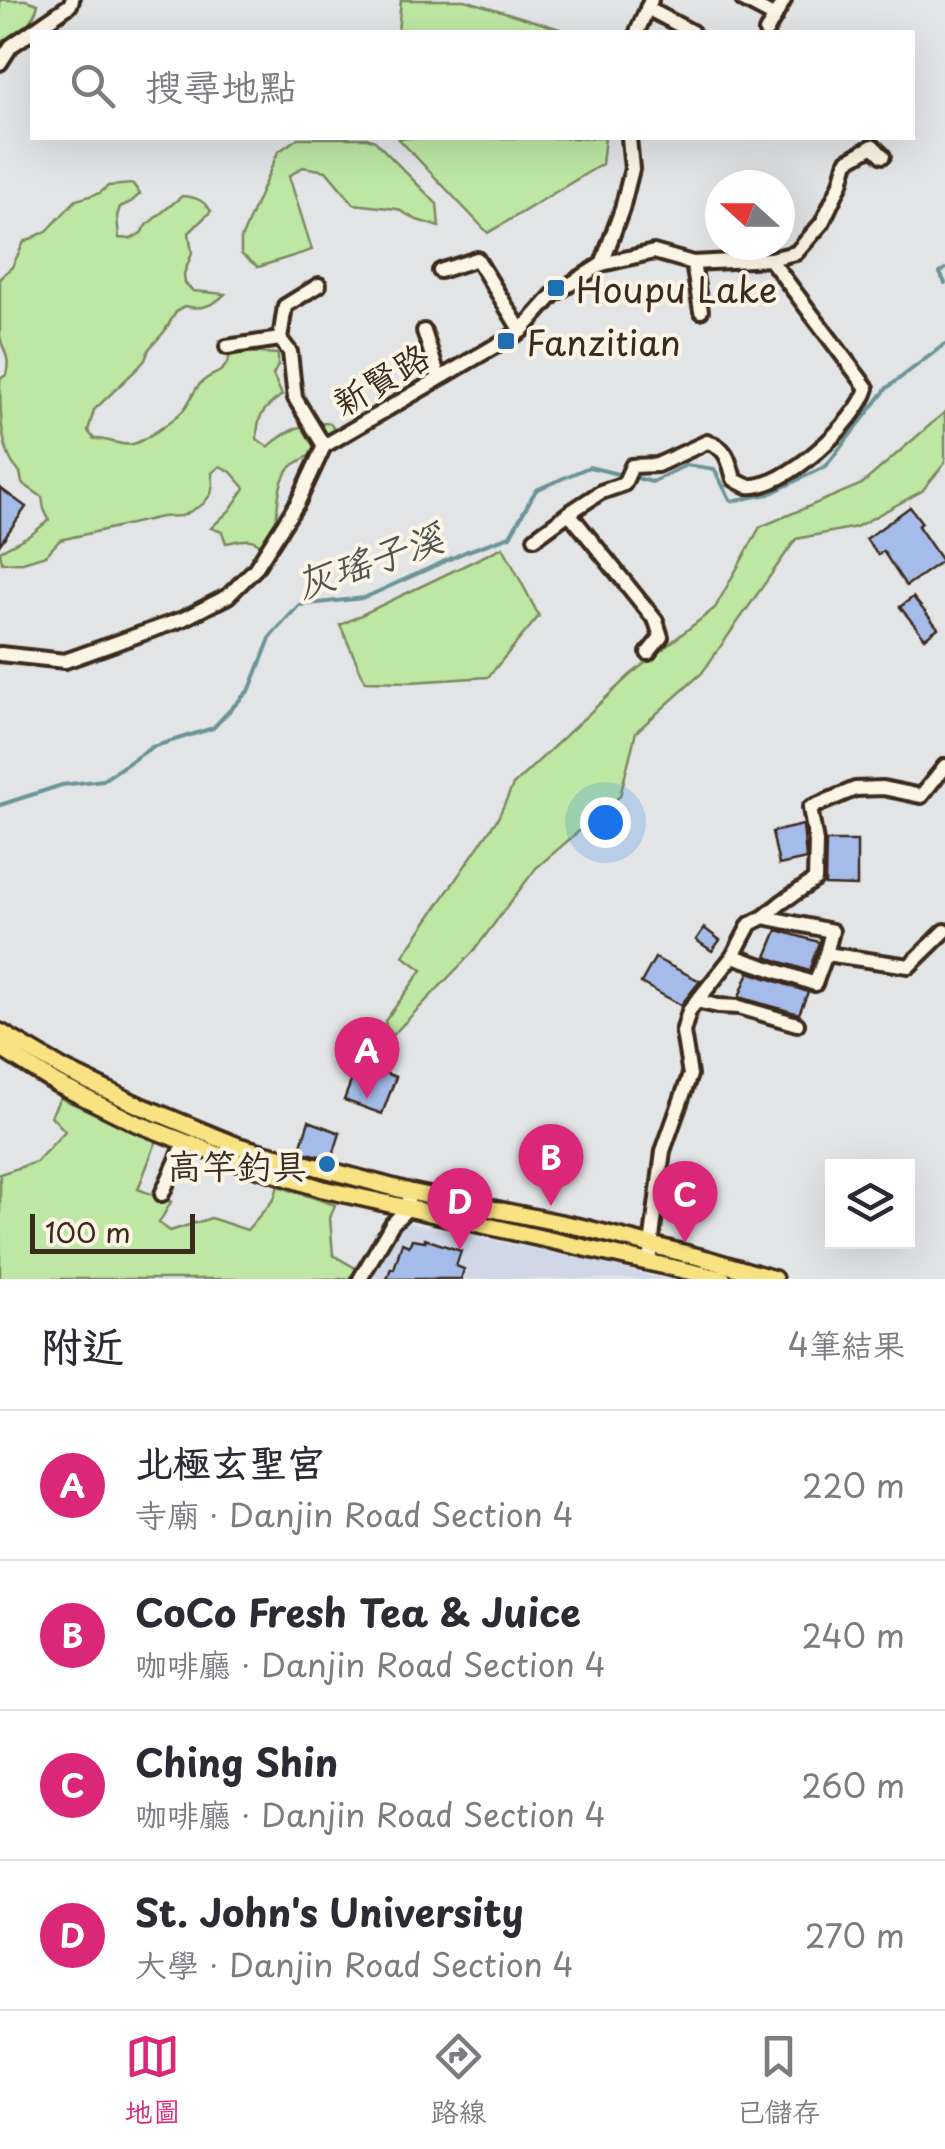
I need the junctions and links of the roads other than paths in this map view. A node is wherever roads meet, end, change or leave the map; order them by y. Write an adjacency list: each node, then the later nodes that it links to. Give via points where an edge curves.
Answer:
1 (72, 0): 6 (street)
2 (743, 0): 5 (street)
3 (784, 0): 5 (street)
4 (649, 4): 7 (street); 8 (street)
5 (775, 17): 9 (street)
6 (34, 30)
7 (639, 30)
8 (689, 30)
9 (767, 30)
10 (30, 33): 11 (street)
11 (0, 63)
12 (628, 140): 18 (street, via 632,169)
13 (884, 156): 14 (street, via 873,146 847,161 822,223)
14 (795, 253)
15 (739, 260): 17 (street, 新賢路)
16 (771, 260): 28 (street, via 867,388 864,400 826,444 766,484 746,486 734,479 726,453 707,442 657,465 632,466 624,484)
17 (693, 263): 18 (street, 新賢路, via 654,252); 21 (street)
18 (602, 264): 23 (street, 新賢路, via 552,295)
19 (440, 270): 23 (street, via 476,258)
20 (319, 285): 24 (street, via 285,306)
21 (701, 310)
22 (424, 331): 26 (street)
23 (521, 331): 26 (street, 新賢路)
24 (280, 339): 25 (street); 27 (street, via 290,352 296,398)
25 (227, 347)
26 (439, 378): 27 (street, 新賢路)
27 (324, 446): 31 (street, 新賢路, via 277,536 228,596 66,661)
28 (570, 512): 29 (street); 30 (street, via 656,622 661,637)
29 (536, 538)
30 (648, 653)
31 (0, 654)
32 (945, 766): 33 (street, via 921,796 855,789 810,808 816,880)
33 (764, 917): 35 (street, via 832,931); 36 (street, via 750,924)
34 (945, 931): 35 (street, via 909,966)
35 (826, 954): 36 (street, via 815,984)
36 (733, 956): 37 (street)
37 (696, 1001): 38 (street); 44 (street, via 683,1032 690,1075 663,1150)
38 (797, 1024)
39 (0, 1032): 43 (main road, via 188,1128)
40 (0, 1048): 41 (main road, via 56,1084)
41 (185, 1142): 42 (street); 43 (main road, via 323,1189)
42 (162, 1194)
43 (408, 1201): 44 (main road); 45 (street)
44 (650, 1253): 46 (main road); 47 (main road)
45 (360, 1279)
46 (723, 1279)
47 (774, 1279)

